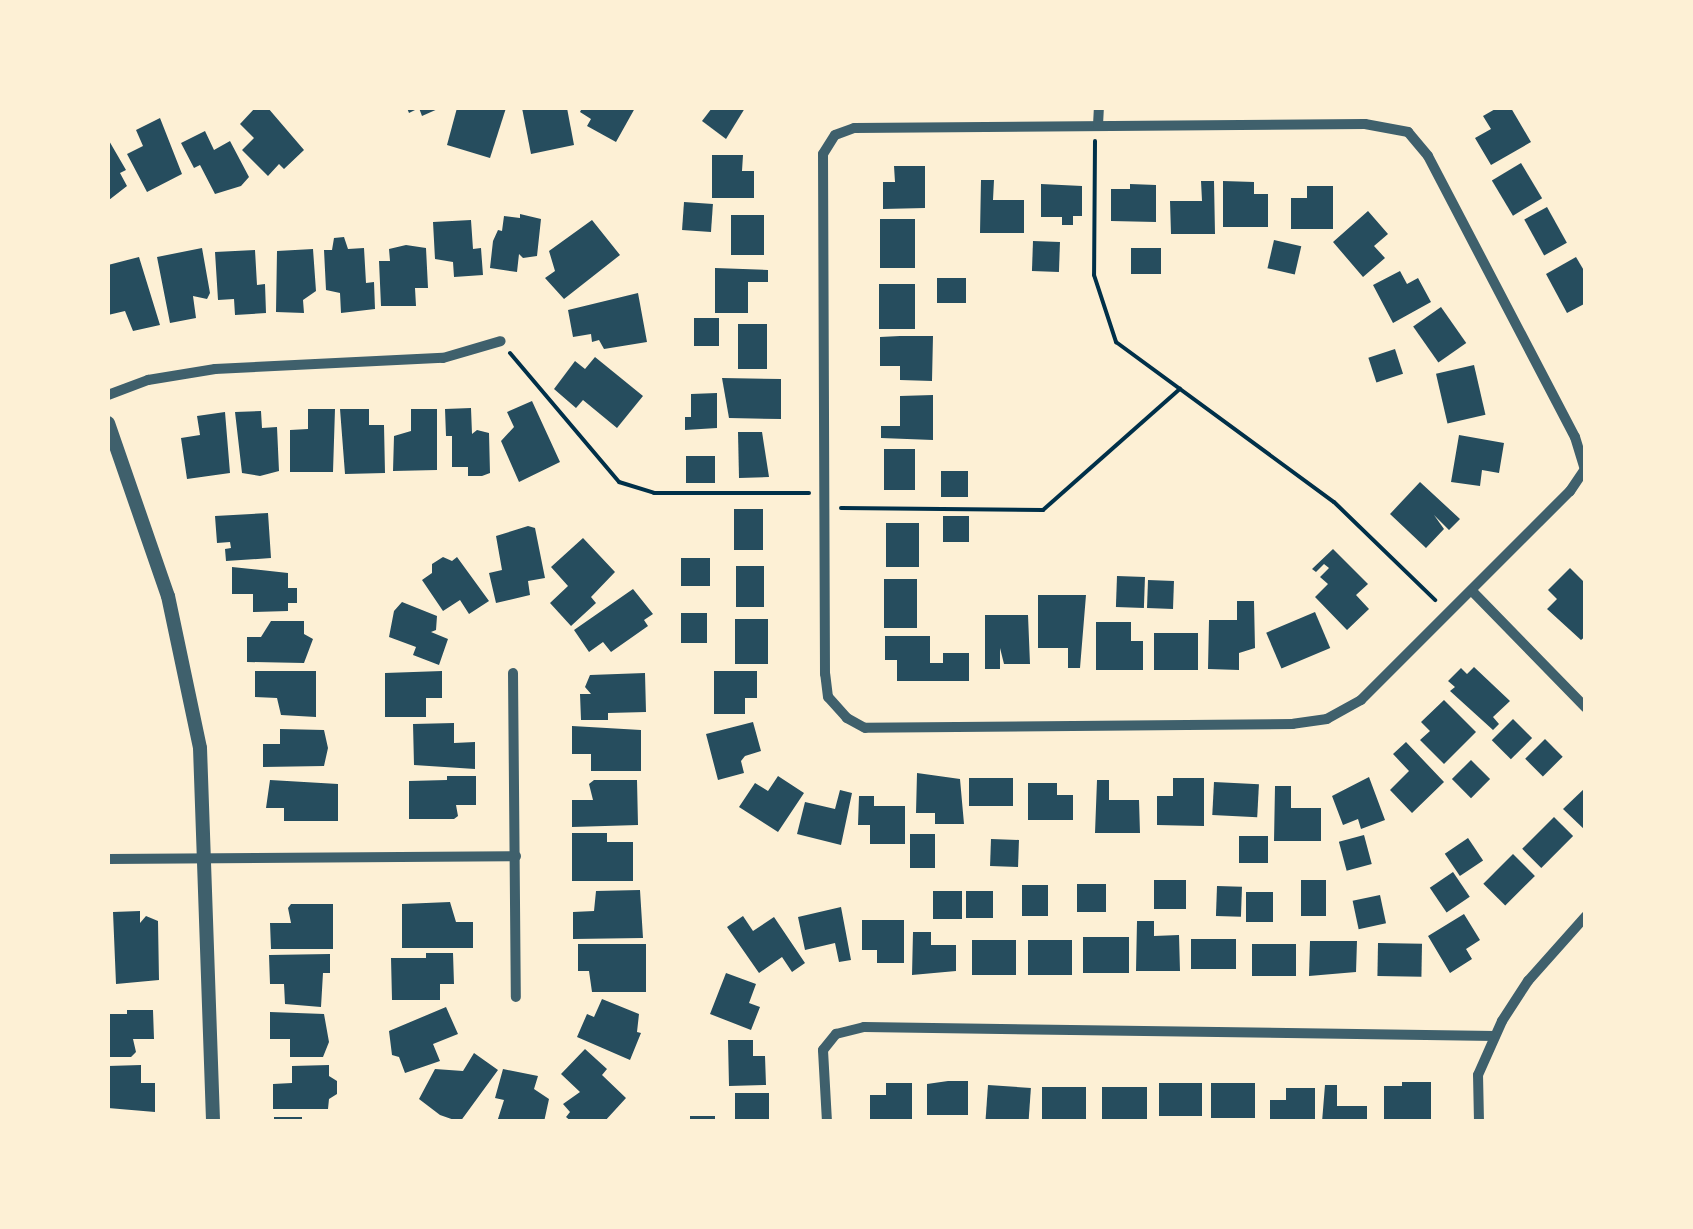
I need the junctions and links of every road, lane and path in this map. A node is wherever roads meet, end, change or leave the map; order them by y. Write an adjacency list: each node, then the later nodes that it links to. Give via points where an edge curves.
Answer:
1 (1098, 108): 2 (street)
2 (1098, 125): 10 (street, via 1365,124 1408,132 1428,156 1575,437 1585,469); 10 (street, via 854,128 835,136 823,154 828,697 865,728 1327,719 1360,700)
3 (1095, 141): 5 (path, via 1094,275 1116,342)
4 (500, 341): 6 (street, via 442,358 214,368); 8 (path, via 619,482 654,493)
5 (1180, 389): 9 (path, via 1043,510); 11 (path, via 1334,502)
6 (108, 395)
7 (108, 422): 14 (street, via 148,527 176,633 200,748)
8 (808, 493)
9 (841, 508)
10 (1472, 591): 13 (street)
11 (1435, 600)
12 (513, 673): 15 (street)
13 (1586, 708)
14 (205, 856): 15 (street); 16 (street); 20 (street)
15 (516, 856): 18 (street)
16 (108, 859)
17 (1586, 916): 19 (street, via 1528,981)
18 (516, 997)
19 (1495, 1036): 21 (street, via 864,1026 836,1034 822,1050); 22 (street, via 1478,1075)
20 (213, 1122)
21 (828, 1122)
22 (1479, 1122)

